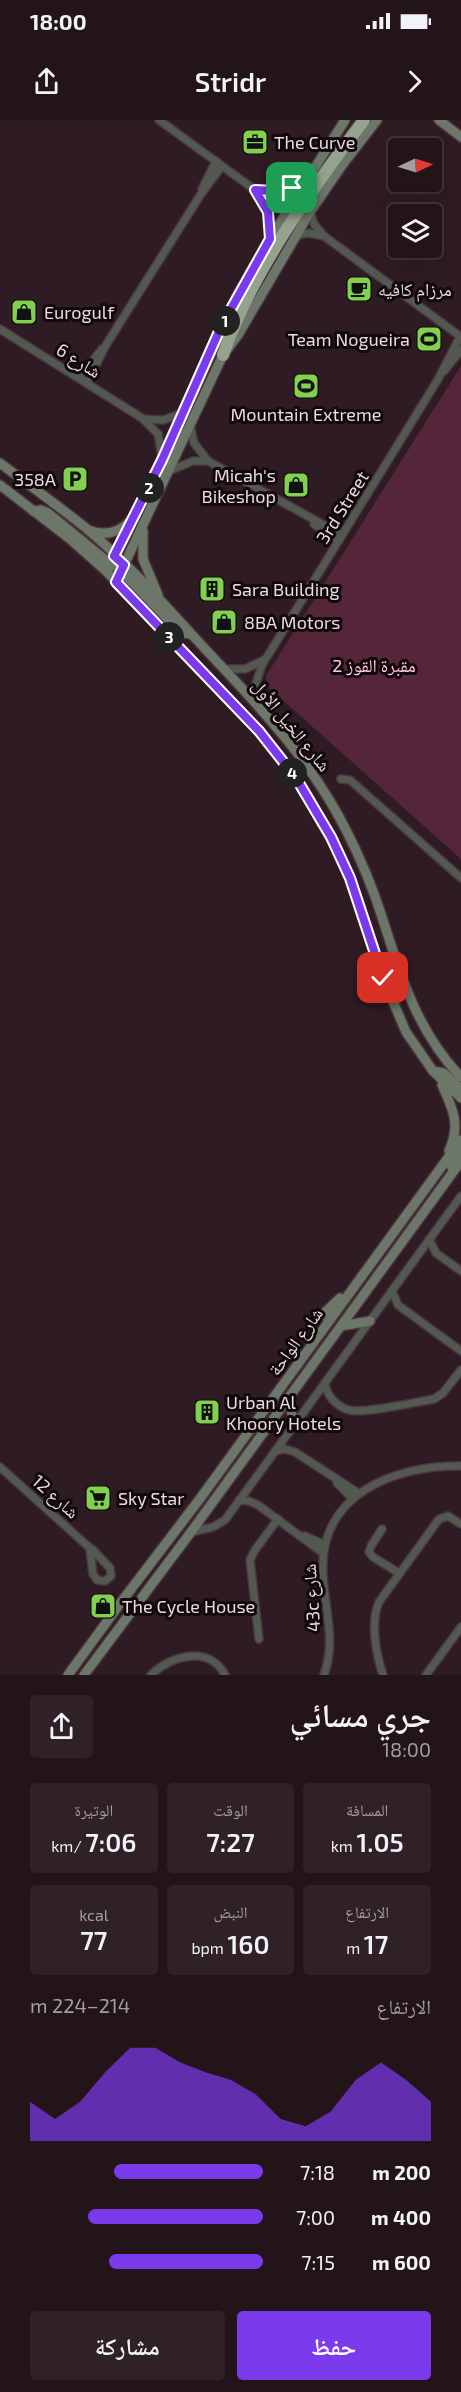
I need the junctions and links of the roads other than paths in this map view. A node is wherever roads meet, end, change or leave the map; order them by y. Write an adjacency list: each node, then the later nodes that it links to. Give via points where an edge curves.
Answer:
1 (159, 120): 7 (street)
2 (345, 120): 8 (street)
3 (364, 120): 13 (highway)
4 (377, 120): 10 (street)
5 (439, 120): 6 (street)
6 (461, 137)
7 (219, 164): 9 (street); 16 (street)
8 (306, 182): 9 (street, via 276,191); 13 (street)
9 (255, 190): 13 (street, via 268,212)
10 (310, 212): 11 (street); 12 (street)
11 (297, 235): 12 (street); 18 (street)
12 (324, 236): 15 (street)
13 (275, 241): 18 (highway); 22 (street, via 221,327)
14 (0, 329): 20 (street, شارع 6)
15 (461, 337): 19 (street)
16 (106, 345): 20 (street); 21 (street)
17 (461, 351): 19 (street)
18 (224, 355): 24 (street)
19 (444, 370): 33 (street, 3rd Street)
20 (80, 378): 21 (street, شارع 6)
21 (87, 382): 23 (street, شارع 6)
22 (183, 413): 23 (street, via 163,420); 25 (street)
23 (142, 418): 25 (street, شارع 6, via 158,434)
24 (190, 425): 26 (street, via 194,443); 28 (street)
25 (162, 460): 30 (street)
26 (208, 461): 28 (street, via 193,460); 33 (street)
27 (0, 463): 32 (street, شارع الخيل الأول)
28 (169, 471): 31 (street)
29 (0, 485): 34 (street, via 33,511 48,513)
30 (136, 515): 32 (street, via 112,533); 34 (street)
31 (143, 525): 35 (street); 37 (street, via 143,559)
32 (87, 530): 34 (street, شارع الخيل الأول)
33 (340, 538): 39 (street, 3rd Street)
34 (111, 564): 35 (street, شارع الخيل الأول); 35 (street, via 114,570); 36 (street, شارع الخيل الأول)
35 (123, 568): 36 (street); 37 (street, شارع الخيل الأول); 38 (street, via 177,629)
36 (116, 582): 46 (street, شارع الخيل الأول, via 259,731 308,797 350,878 398,1017)
37 (160, 600): 38 (street, شارع الخيل الأول)
38 (191, 633): 40 (street, شارع الخيل الأول)
39 (266, 659): 40 (street, via 245,669); 41 (street, 3rd Street, via 256,679)
40 (223, 669): 41 (street, شارع الخيل الأول)
41 (255, 701): 44 (street, شارع الخيل الأول, via 309,769 344,827 374,895 407,993)
42 (341, 779): 43 (street, via 350,780)
43 (461, 878)
44 (441, 1053): 45 (street); 47 (street, شارع الخيل الأول)
45 (461, 1066)
46 (433, 1071): 48 (street, شارع الخيل الأول); 49 (street, via 444,1073)
47 (461, 1077)
48 (440, 1079): 50 (street, شارع الخيل الأول); 53 (street, via 456,1121 455,1137)
49 (461, 1089)
50 (461, 1098)
51 (461, 1140): 53 (street, شارع الواحة)
52 (461, 1160): 66 (street, شارع الواحة)
53 (440, 1169): 60 (street, شارع الواحة)
54 (461, 1196): 55 (street)
55 (458, 1202): 56 (street)
56 (429, 1239): 57 (street); 58 (street)
57 (420, 1252): 58 (street); 61 (street)
58 (436, 1253): 59 (street)
59 (461, 1271)
60 (361, 1277): 65 (street); 94 (street, شارع الواحة)
61 (392, 1291): 62 (street); 63 (street)
62 (383, 1304): 63 (street); 64 (street)
63 (398, 1305): 67 (street)
64 (370, 1321): 66 (street); 69 (street)
65 (316, 1322)
66 (341, 1326): 70 (street, شارع الواحة)
67 (461, 1351)
68 (461, 1370): 71 (street, via 434,1399 355,1411)
69 (325, 1383): 71 (street); 72 (street)
70 (290, 1396): 73 (street); 86 (street, شارع الواحة)
71 (330, 1397): 72 (street)
72 (313, 1400): 73 (street)
73 (293, 1425): 74 (street)
74 (286, 1435): 75 (street); 76 (street)
75 (275, 1451): 76 (street); 79 (street)
76 (295, 1452): 80 (street)
77 (461, 1466): 80 (street, 43c شارع, via 402,1472)
78 (0, 1467): 89 (street, شارع 12)
79 (249, 1486): 81 (street); 82 (street)
80 (355, 1496): 88 (street, 43c شارع, via 335,1520)
81 (239, 1500): 82 (street); 86 (street, via 218,1526)
82 (258, 1505): 83 (street)
83 (278, 1519): 87 (street); 93 (street, via 250,1560)
84 (461, 1524): 91 (street, via 443,1516)
85 (382, 1529): 91 (street, via 369,1552)
86 (191, 1532): 95 (street, شارع الواحة)
87 (300, 1534): 88 (street); 90 (street)
88 (326, 1545): 90 (street, 43c شارع)
89 (91, 1549): 89 (street, شارع 12, via 93,1574 97,1580 105,1581 111,1576 110,1568)
90 (323, 1553): 98 (street, 43c شارع, via 330,1643)
91 (399, 1573): 99 (street, via 376,1609)
92 (461, 1627): 100 (street)
93 (259, 1639)
94 (68, 1675)
95 (84, 1675)
96 (151, 1675): 97 (street, via 168,1662 190,1655 213,1661)
97 (225, 1675)
98 (324, 1675)
99 (383, 1675)
100 (426, 1675)

